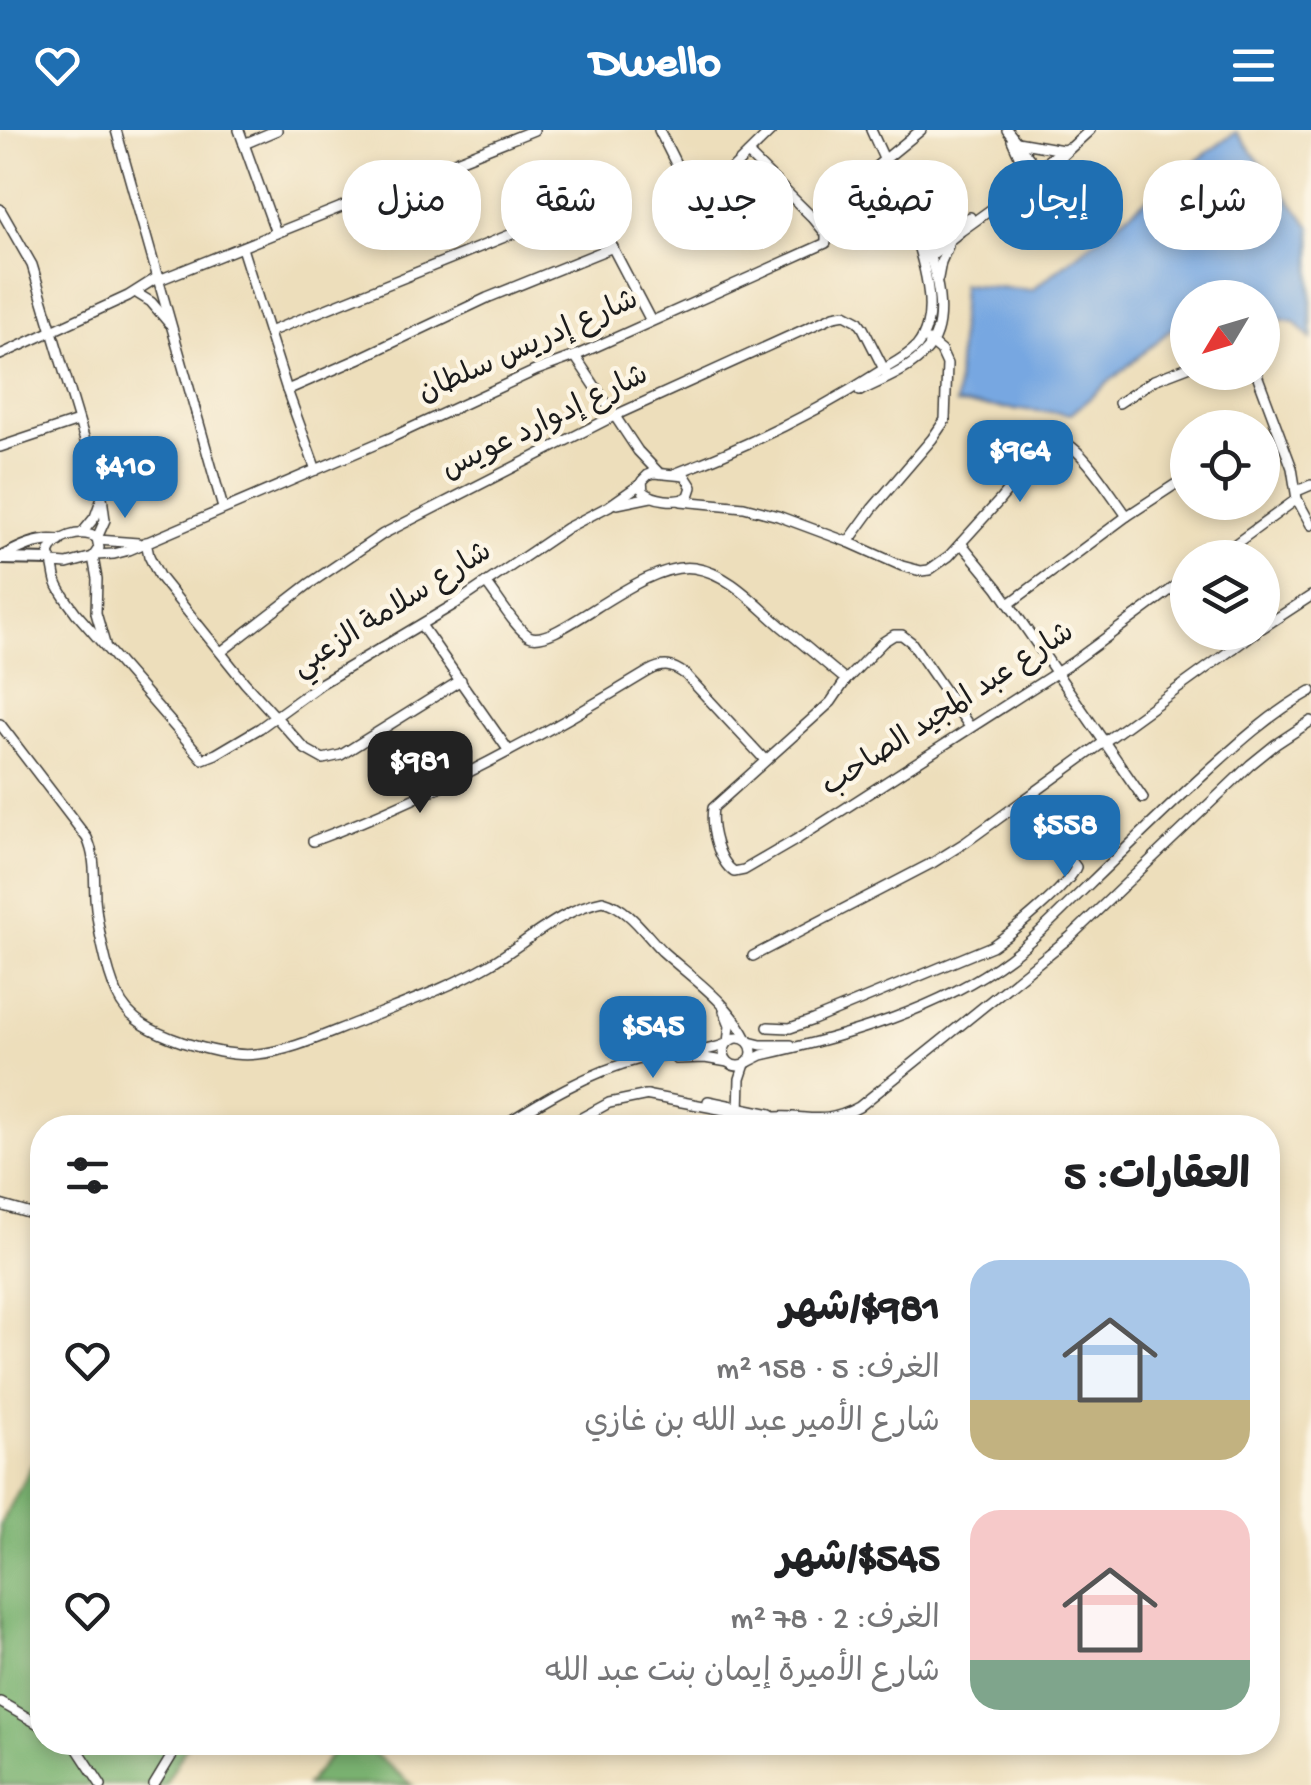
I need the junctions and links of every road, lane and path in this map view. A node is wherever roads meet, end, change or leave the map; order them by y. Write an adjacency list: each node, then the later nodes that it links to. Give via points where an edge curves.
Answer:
1 (116, 130): 30 (street)
2 (239, 130): 11 (street)
3 (277, 130): 11 (street)
4 (534, 130): 19 (street)
5 (659, 130): 13 (street, via 694,190 710,189)
6 (772, 130): 13 (street)
7 (871, 130): 14 (street)
8 (921, 130): 14 (street)
9 (1090, 130): 12 (street)
10 (1012, 136): 12 (street); 15 (street)
11 (244, 144): 19 (street)
12 (1067, 148): 16 (street)
13 (748, 154): 18 (street)
14 (884, 159)
15 (1026, 160)
16 (1052, 160)
17 (1, 213): 35 (street, via 32,265)
18 (813, 217)
19 (276, 233): 21 (street)
20 (501, 238): 36 (street)
21 (242, 248): 30 (street); 36 (street)
22 (606, 250): 42 (street)
23 (615, 250): 33 (street)
24 (813, 250): 33 (street, شارع إدريس سلطان)
25 (922, 250): 29 (street)
26 (922, 250): 29 (street)
27 (931, 250): 29 (street)
28 (944, 250): 31 (street)
29 (924, 255): 31 (street); 37 (street)
30 (159, 280): 32 (street); 34 (street)
31 (938, 291): 37 (street, via 938,323)
32 (133, 295): 34 (street, via 152,302); 35 (street)
33 (651, 320): 39 (street, شارع إدريس سلطان)
34 (174, 329): 63 (street)
35 (53, 331): 38 (street); 45 (street)
36 (269, 332): 42 (street)
37 (927, 340): 40 (street); 70 (street, via 947,364 945,420)
38 (0, 355)
39 (574, 356): 44 (street); 50 (street, شارع إدريس سلطان)
40 (886, 373): 44 (street, شارع إدوارد عويس, via 858,321 840,314); 49 (street)
41 (1170, 374): 43 (street)
42 (286, 390): 50 (street)
43 (1119, 403)
44 (616, 415): 48 (street); 84 (street, شارع إدوارد عويس, via 383,534)
45 (78, 421): 47 (street); 58 (street)
46 (1280, 437): 57 (street)
47 (0, 447)
48 (638, 451): 51 (street); 53 (street)
49 (703, 463): 52 (street); 54 (street)
50 (316, 470): 63 (street, شارع إدريس سلطان)
51 (660, 473): 52 (street); 53 (street, شارع سلامة الزعبي)
52 (674, 474): 54 (street)
53 (643, 481): 59 (street); 62 (street, شارع سلامة الزعبي)
54 (692, 485): 60 (street); 61 (street)
55 (1311, 485): 57 (street)
56 (1170, 488): 64 (street)
57 (1297, 495): 65 (street); 69 (street)
58 (102, 497): 66 (street); 67 (street, via 105,520)
59 (651, 497): 60 (street, شارع سلامة الزعبي); 62 (street, شارع سلامة الزعبي)
60 (681, 501): 61 (street, شارع سلامة الزعبي)
61 (714, 503): 70 (street, شارع سلامة الزعبي, via 744,506)
62 (609, 506): 76 (street, شارع سلامة الزعبي)
63 (223, 508): 72 (street, شارع إدريس سلطان)
64 (1127, 516): 71 (street, via 1076,451 1054,438); 79 (street)
65 (1311, 526)
66 (82, 533): 67 (street, شارع إدريس سلطان); 68 (street)
67 (98, 539): 72 (street, شارع إدريس سلطان); 73 (street)
68 (59, 540): 74 (street, via 35,542); 75 (street, via 49,549)
69 (1239, 540)
70 (848, 542): 71 (street, شارع سلامة الزعبي, via 921,570 939,564)
71 (961, 542): 79 (street)
72 (143, 543): 73 (street, شارع إدريس سلطان); 84 (street, via 159,576)
73 (94, 556): 75 (street, شارع إدريس سلطان); 82 (street, via 96,613)
74 (0, 558): 75 (street)
75 (53, 562): 82 (street, via 66,600)
76 (486, 583): 81 (street, شارع سلامة الزعبي); 87 (street, via 522,629 540,638 644,578 696,568 741,590)
77 (1170, 593): 85 (street, شارع عبد المجيد الصاحب)
78 (1311, 596): 80 (street)
79 (1010, 604): 85 (street)
80 (1280, 617)
81 (421, 624): 86 (street); 89 (street, شارع سلامة الزعبي)
82 (106, 646): 89 (street, شارع سلامة الزعبي, via 203,759)
83 (1231, 650): 93 (street)
84 (220, 652): 89 (street)
85 (1056, 673): 92 (street, شارع عبد المجيد الصاحب); 93 (street)
86 (462, 680): 89 (street, via 330,759 305,749); 94 (street)
87 (846, 680): 92 (street, via 882,642 902,635); 95 (street, via 826,708)
88 (1311, 692): 104 (street, via 1238,744 996,967 917,1007)
89 (274, 718)
90 (1311, 721): 112 (street, via 1250,765 1070,937)
91 (0, 724): 100 (street, via 87,838 117,995 150,1030 252,1055 286,1048 450,984 603,901 622,910)
92 (970, 727): 95 (street, شارع عبد المجيد الصاحب, via 800,838 731,871 712,813)
93 (1104, 743): 96 (street); 97 (street)
94 (509, 752): 95 (street, via 664,665 686,675); 98 (street)
95 (764, 760)
96 (1143, 798)
97 (1026, 801): 99 (street, via 934,862); 101 (street, via 1076,867 1033,912 992,946 813,1020)
98 (313, 841)
99 (753, 956)
100 (711, 992): 102 (street); 103 (street, via 729,1020)
101 (768, 1027)
102 (748, 1042): 103 (street); 104 (street); 106 (street)
103 (727, 1043): 105 (street); 107 (street, via 642,1059)
104 (799, 1045): 106 (street)
105 (729, 1063): 106 (street); 107 (street, via 662,1060); 108 (street)
106 (747, 1063): 108 (street)
107 (586, 1079): 109 (street)
108 (735, 1110): 110 (street, via 645,1096); 111 (street)
109 (520, 1115)
110 (587, 1115)
111 (755, 1115)
112 (842, 1115)
113 (0, 1205): 114 (street)
114 (30, 1213)
115 (0, 1702): 116 (street)
116 (30, 1719)
117 (81, 1755): 119 (street)
118 (172, 1755): 120 (street)
119 (101, 1785)
120 (154, 1785)

